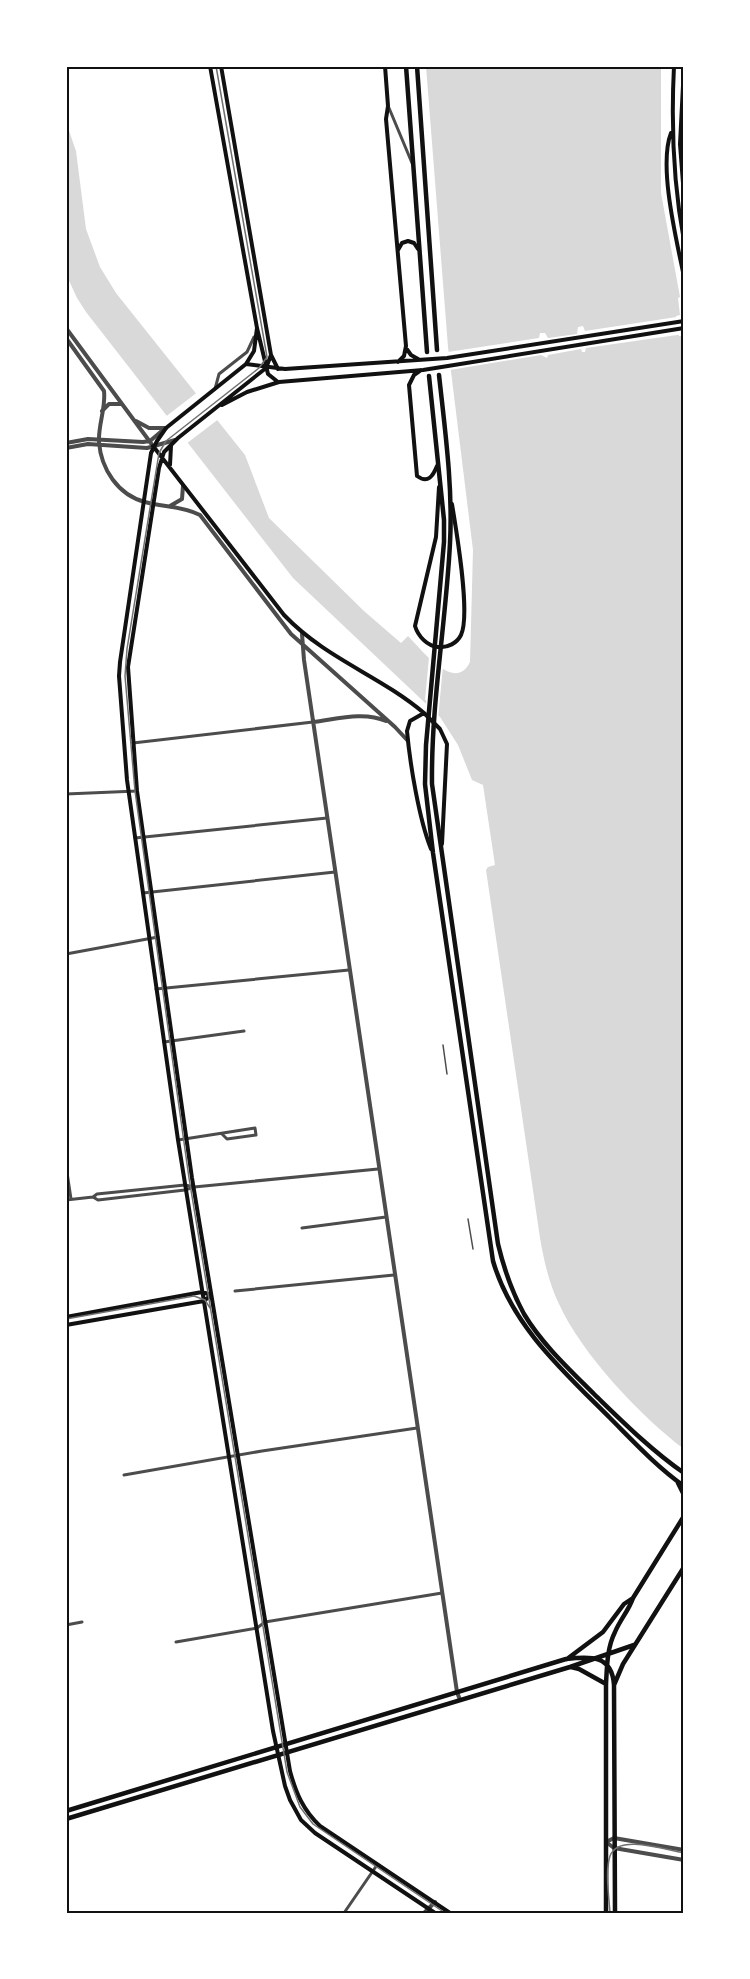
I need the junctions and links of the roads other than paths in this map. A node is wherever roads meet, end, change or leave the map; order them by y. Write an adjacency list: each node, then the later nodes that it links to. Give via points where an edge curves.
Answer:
1 (210, 66): 20 (main road)
2 (220, 66): 26 (main road)
3 (385, 66): 8 (main road)
4 (406, 66): 12 (main road)
5 (417, 66): 24 (main road)
6 (674, 66): 11 (main road)
7 (684, 66): 9 (main road)
8 (388, 106): 12 (street); 16 (main road)
9 (682, 112): 10 (main road); 13 (main road)
10 (684, 117)
11 (672, 130): 14 (main road, via 676,195); 17 (main road, via 668,150 669,196)
12 (413, 166): 15 (main road)
13 (684, 196)
14 (684, 241)
15 (420, 250): 16 (main road, via 408,241); 25 (main road)
16 (397, 251): 23 (main road)
17 (684, 277)
18 (684, 321): 27 (main road)
19 (66, 328): 38 (street)
20 (256, 328): 29 (street, via 251,346); 30 (main road, via 254,351); 31 (main road)
21 (684, 328): 33 (main road)
22 (66, 338): 40 (street, via 102,387)
23 (406, 346): 27 (main road, via 411,355); 28 (main road)
24 (437, 351)
25 (427, 352)
26 (271, 356): 31 (main road); 32 (main road)
27 (422, 360): 28 (main road)
28 (397, 363): 32 (main road)
29 (233, 364): 30 (street); 37 (street, via 219,374)
30 (246, 364): 31 (main road); 37 (main road)
31 (266, 368): 32 (main road); 36 (main road, via 270,377); 39 (main road)
32 (279, 369)
33 (423, 370): 36 (main road); 51 (main road, via 414,375 409,385 417,476 429,479)
34 (439, 375): 55 (main road)
35 (429, 376): 51 (main road)
36 (279, 382): 39 (main road)
37 (214, 391): 42 (main road)
38 (122, 404): 40 (street, via 109,404); 41 (street)
39 (218, 407): 43 (main road)
40 (102, 411): 45 (street)
41 (134, 419): 42 (street, via 149,428); 44 (street)
42 (168, 427): 44 (street); 48 (main road)
43 (177, 439): 47 (main road); 48 (street)
44 (150, 441): 45 (street); 48 (street)
45 (99, 442): 46 (street, via 83,439); 48 (street); 49 (street); 56 (street, via 114,482)
46 (66, 443)
47 (171, 445): 50 (main road); 52 (main road)
48 (153, 446): 50 (main road); 56 (main road)
49 (66, 448)
50 (162, 457): 52 (main road); 57 (main road)
51 (437, 466): 53 (main road)
52 (170, 468): 54 (main road)
53 (439, 480): 55 (main road, via 436,537 415,626 424,640 440,647 452,645 463,631 463,585); 72 (main road, via 444,520 425,784)
54 (183, 486): 58 (street, via 182,499); 59 (main road)
55 (451, 498): 73 (main road, via 432,745 432,783)
56 (143, 502): 57 (street); 67 (main road, via 119,676)
57 (153, 504): 58 (street); 65 (main road, via 129,663)
58 (169, 506): 60 (street, via 200,515)
59 (302, 634): 60 (street); 61 (main road)
60 (302, 644): 62 (street); 63 (street)
61 (424, 713): 64 (main road, via 410,721); 73 (main road, via 440,729 447,744)
62 (313, 722): 63 (street, via 368,716); 65 (street); 69 (street)
63 (389, 722): 64 (street)
64 (408, 741): 72 (main road)
65 (133, 743): 66 (main road)
66 (137, 791): 67 (street); 71 (main road)
67 (129, 792): 68 (street); 70 (main road)
68 (66, 794)
69 (327, 818): 71 (street); 74 (street)
70 (135, 838): 71 (street); 76 (main road)
71 (144, 838): 75 (main road)
72 (433, 853): 114 (main road, via 496,1272 519,1317 553,1362)
73 (442, 856): 112 (main road, via 497,1238 508,1278 524,1313 558,1357 659,1456)
74 (335, 872): 75 (street); 80 (street)
75 (152, 892): 76 (street); 77 (main road)
76 (143, 893): 78 (main road)
77 (158, 937): 78 (street); 81 (main road)
78 (149, 938): 79 (street); 82 (main road)
79 (66, 954)
80 (349, 970): 81 (street); 92 (street)
81 (165, 988): 82 (street); 84 (main road)
82 (156, 989): 85 (main road)
83 (244, 1031): 84 (street)
84 (172, 1040): 85 (street); 89 (main road)
85 (164, 1042): 90 (main road)
86 (443, 1045): 87 (lane)
87 (447, 1074)
88 (222, 1134): 88 (street, via 255,1128 256,1136 227,1139); 89 (street)
89 (186, 1139): 90 (street); 94 (main road)
90 (178, 1140): 93 (main road)
91 (66, 1166): 97 (street)
92 (378, 1169): 94 (street); 98 (street)
93 (184, 1185): 94 (street); 95 (main road); 96 (street)
94 (194, 1187): 95 (street); 105 (main road)
95 (185, 1190): 96 (street, via 98,1200); 104 (main road)
96 (93, 1197): 97 (street)
97 (68, 1200)
98 (386, 1217): 100 (street); 102 (street)
99 (468, 1219): 101 (lane)
100 (302, 1228)
101 (473, 1249)
102 (394, 1275): 103 (street); 109 (street)
103 (235, 1291)
104 (202, 1292): 105 (main road); 106 (main road); 107 (main road)
105 (212, 1295): 106 (main road); 110 (main road)
106 (204, 1301): 108 (main road); 111 (main road)
107 (66, 1317)
108 (66, 1325)
109 (417, 1428): 110 (street); 119 (street)
110 (237, 1455): 111 (street); 122 (main road)
111 (228, 1457): 113 (street); 124 (main road)
112 (684, 1473)
113 (124, 1475)
114 (676, 1481): 115 (main road); 116 (main road)
115 (684, 1486)
116 (684, 1496)
117 (684, 1516): 120 (main road)
118 (684, 1567): 126 (main road)
119 (442, 1593): 122 (street); 134 (street)
120 (633, 1598): 127 (main road); 129 (main road, via 603,1632)
121 (82, 1622): 123 (street)
122 (265, 1622): 124 (street); 136 (main road)
123 (66, 1625)
124 (257, 1628): 125 (street); 137 (main road)
125 (176, 1642)
126 (634, 1645): 127 (main road); 133 (main road)
127 (608, 1654): 128 (main road); 130 (main road)
128 (595, 1658): 129 (main road); 130 (main road); 131 (main road)
129 (566, 1659): 134 (main road)
130 (607, 1664): 132 (main road); 133 (main road)
131 (570, 1667): 132 (main road); 135 (main road)
132 (606, 1684): 143 (main road)
133 (614, 1685): 142 (main road)
134 (457, 1692): 135 (street); 136 (main road)
135 (460, 1700): 138 (main road)
136 (285, 1745): 137 (main road); 138 (main road)
137 (276, 1747): 139 (main road); 140 (main road)
138 (286, 1753): 139 (main road); 147 (main road, via 298,1796 308,1815)
139 (277, 1755): 141 (main road); 148 (main road, via 290,1800 301,1820)
140 (66, 1811)
141 (66, 1819)
142 (614, 1838): 143 (street); 144 (main road); 145 (street)
143 (606, 1842): 144 (street); 154 (main road)
144 (614, 1848): 146 (street); 155 (main road)
145 (684, 1850)
146 (684, 1860)
147 (377, 1864): 148 (street); 149 (main road)
148 (372, 1871): 150 (main road); 151 (street)
149 (435, 1902): 150 (street); 153 (main road)
150 (431, 1911): 152 (street)
151 (344, 1913)
152 (424, 1913)
153 (450, 1913)
154 (606, 1913)
155 (615, 1913)

